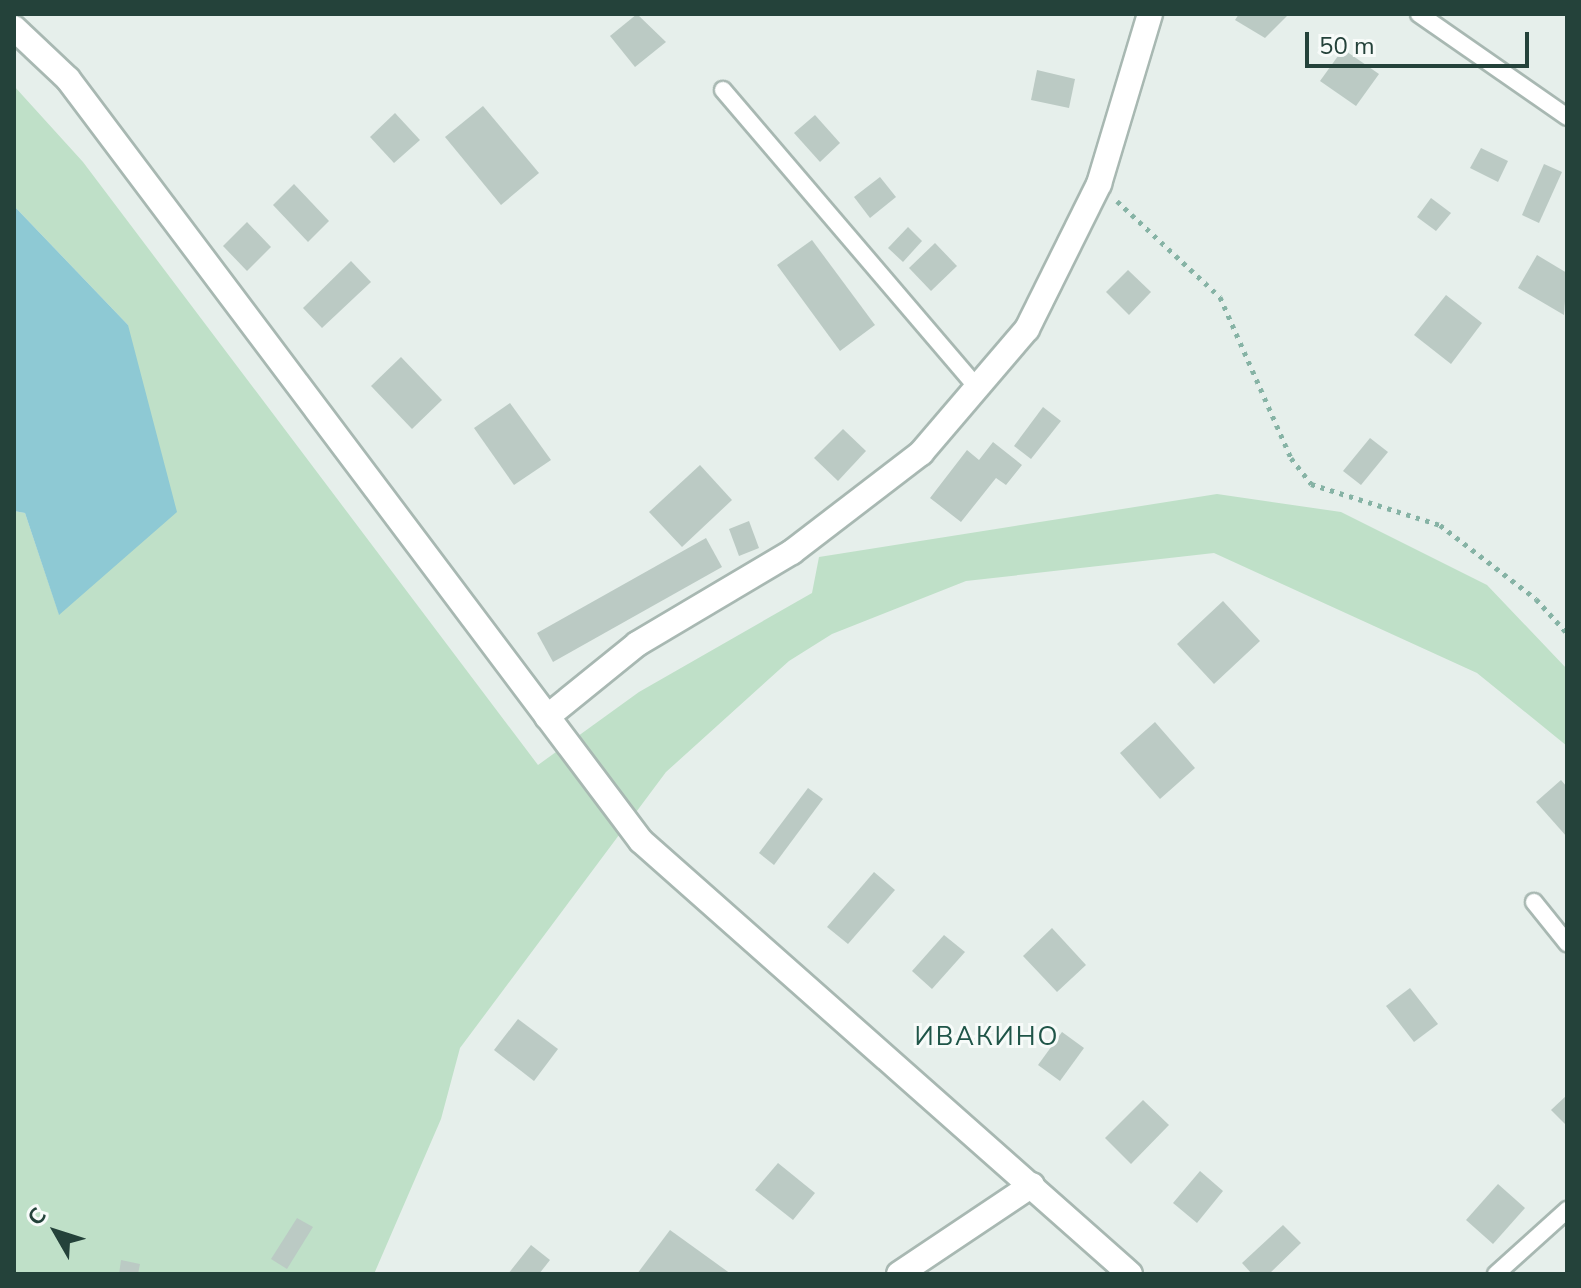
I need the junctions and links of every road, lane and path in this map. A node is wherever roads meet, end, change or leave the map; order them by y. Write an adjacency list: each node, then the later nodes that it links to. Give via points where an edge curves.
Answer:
1 (1150, 14): 6 (street)
2 (1419, 14): 5 (lane)
3 (14, 28): 9 (street, via 68,79)
4 (723, 90): 7 (lane)
5 (1567, 117)
6 (1099, 184): 7 (street, via 1027,329); 8 (path, via 1220,297 1291,458 1311,484 1440,525 1536,599)
7 (975, 385): 9 (street, via 921,453 792,552 637,644)
8 (1567, 633)
9 (547, 717): 12 (street, via 641,841)
10 (1534, 902): 11 (lane)
11 (1567, 943)
12 (1032, 1185): 14 (street); 15 (street)
13 (1567, 1210): 16 (lane)
14 (899, 1274)
15 (1130, 1274)
16 (1496, 1274)

